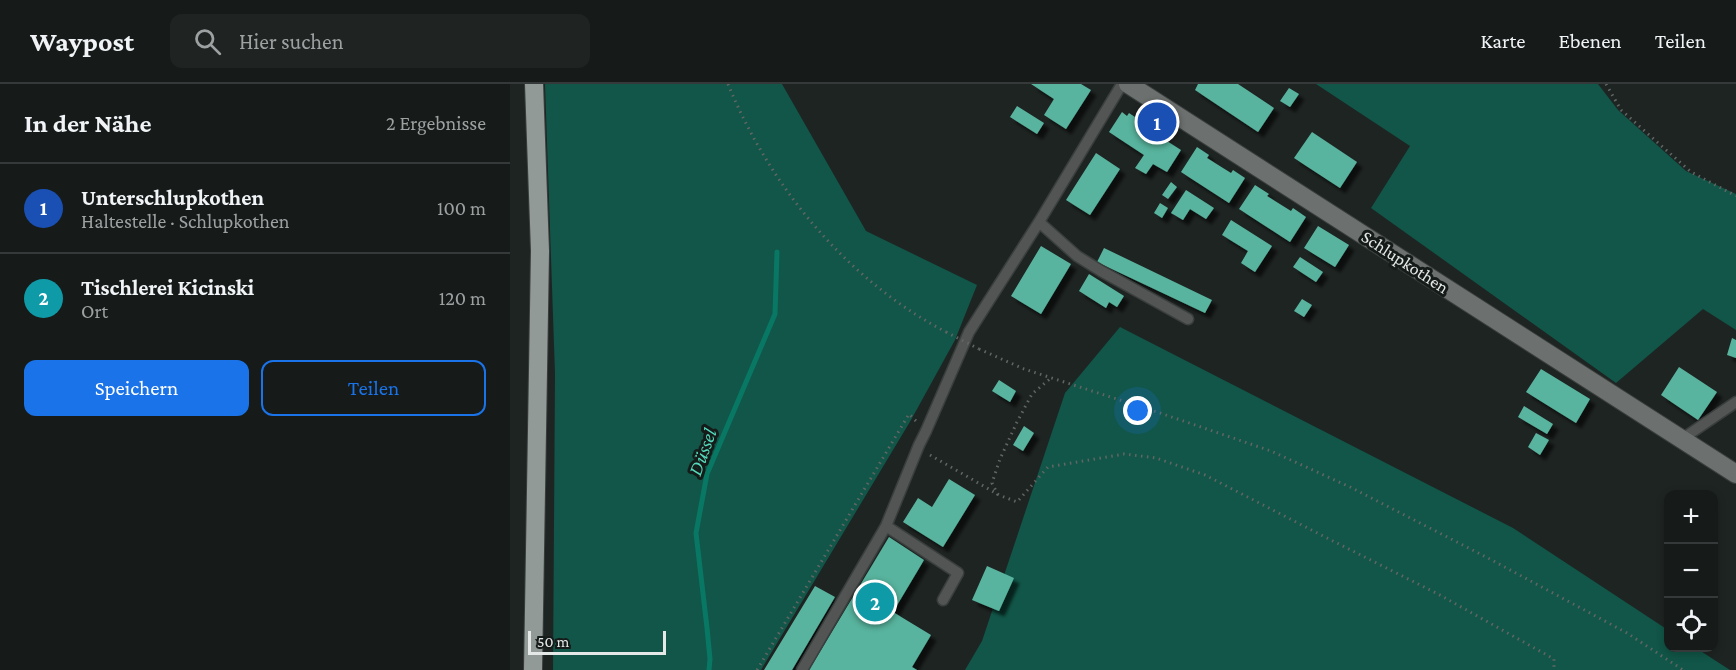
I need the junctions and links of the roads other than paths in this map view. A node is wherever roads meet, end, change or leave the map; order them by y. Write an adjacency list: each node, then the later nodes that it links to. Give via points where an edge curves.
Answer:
1 (534, 84): 11 (highway, via 540,251)
2 (1122, 84): 4 (lane)
3 (1128, 84): 7 (main road, Schlupkothen)
4 (1040, 222): 5 (lane, via 1077,256); 9 (lane, via 969,332)
5 (1188, 319)
6 (1736, 402): 7 (lane)
7 (1682, 440): 8 (main road, Schlupkothen)
8 (1736, 474)
9 (886, 526): 10 (lane, via 958,573); 12 (lane)
10 (943, 600)
11 (533, 670)
12 (802, 670)

